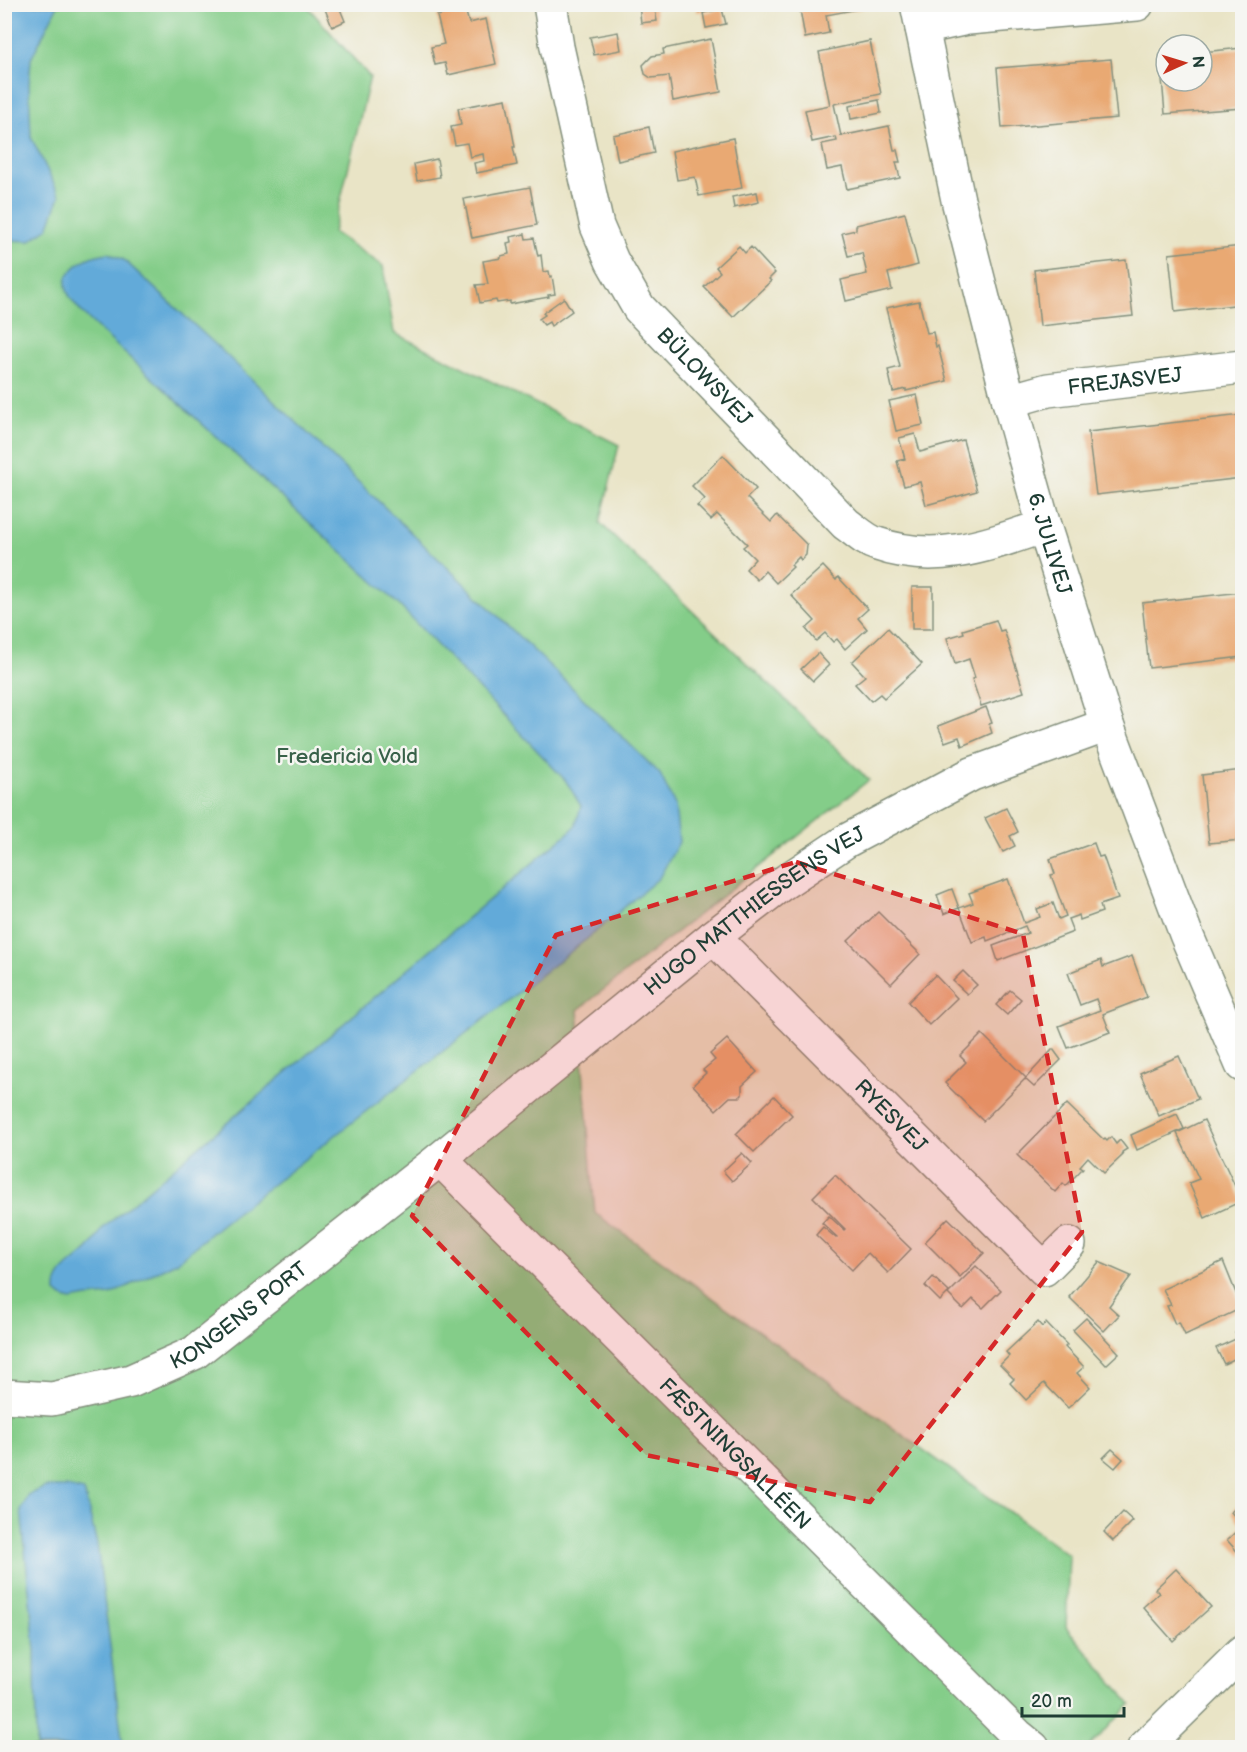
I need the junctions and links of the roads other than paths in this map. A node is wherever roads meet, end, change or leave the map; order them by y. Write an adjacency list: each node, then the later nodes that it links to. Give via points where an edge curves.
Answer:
1 (550, 4): 6 (street, BÜLOWSVEJ, via 597,226 639,308 846,524 875,544 914,554 959,552)
2 (1137, 4): 3 (street, via 968,18)
3 (920, 16): 5 (street, 6. JULIVEJ, via 958,200)
4 (1242, 367): 5 (street, FREJASVEJ, via 1048,390)
5 (1009, 401): 6 (street, 6. JULIVEJ)
6 (1044, 526): 7 (street, 6. JULIVEJ)
7 (1107, 725): 8 (street, HUGO MATTHIESSENS VEJ, via 972,774 856,836 780,885); 9 (street, 6. JULIVEJ, via 1186,934)
8 (713, 937): 10 (street, HUGO MATTHIESSENS VEJ); 11 (street, RYESVEJ, via 1044,1269)
9 (1242, 1065)
10 (440, 1159): 12 (street, KONGENS PORT, via 194,1353 131,1380 52,1399); 14 (street, FÆSTNINGSALLÉEN)
11 (1069, 1244)
12 (4, 1396)
13 (1242, 1652): 15 (street)
14 (1033, 1748)
15 (1144, 1748)

